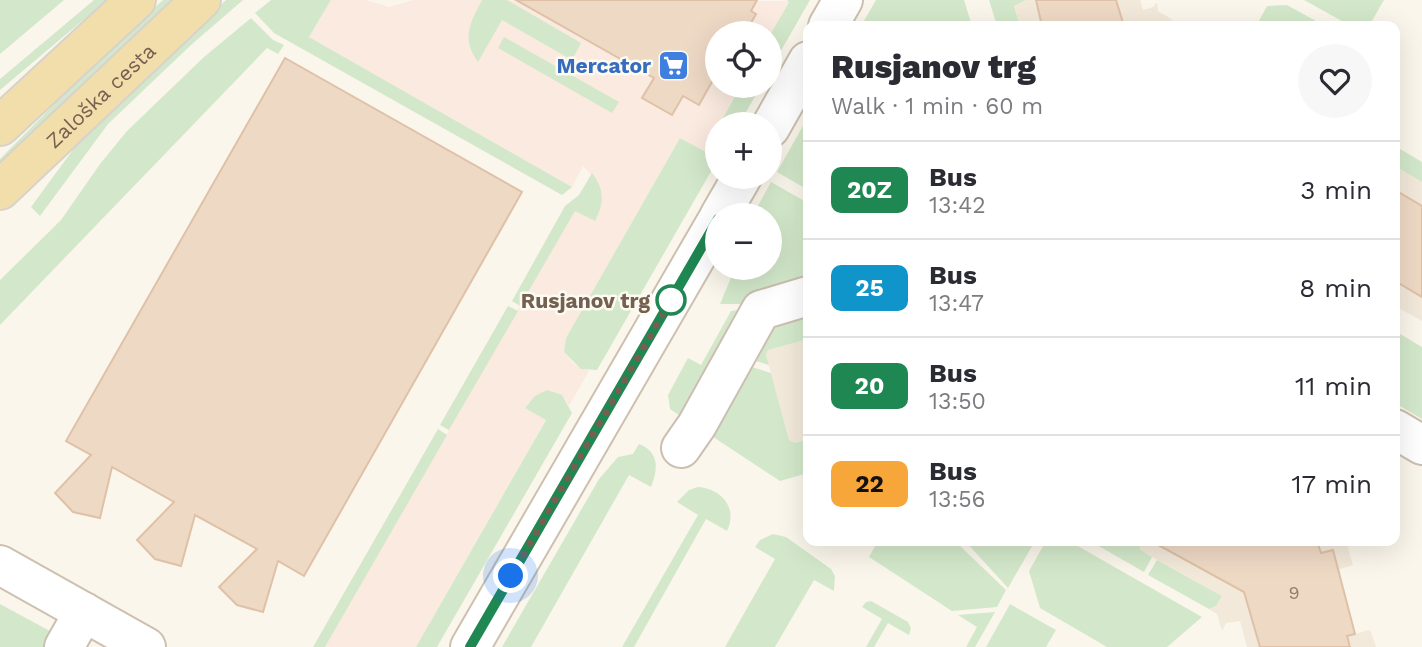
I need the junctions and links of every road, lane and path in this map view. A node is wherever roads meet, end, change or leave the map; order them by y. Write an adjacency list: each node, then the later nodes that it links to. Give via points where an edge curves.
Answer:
1 (136, 0): 7 (main road, Zaloška cesta)
2 (201, 0): 8 (main road, Zaloška cesta)
3 (844, 0): 4 (street)
4 (831, 21)
5 (803, 70): 6 (street)
6 (779, 112)
7 (0, 126)
8 (0, 190)
9 (705, 241): 18 (street)
10 (803, 297): 13 (street, via 761,310)
11 (1400, 432): 12 (street)
12 (1422, 445)
13 (681, 448)
14 (0, 565): 15 (street)
15 (84, 612): 16 (street); 17 (street)
16 (64, 647)
17 (146, 647)
18 (470, 647)

